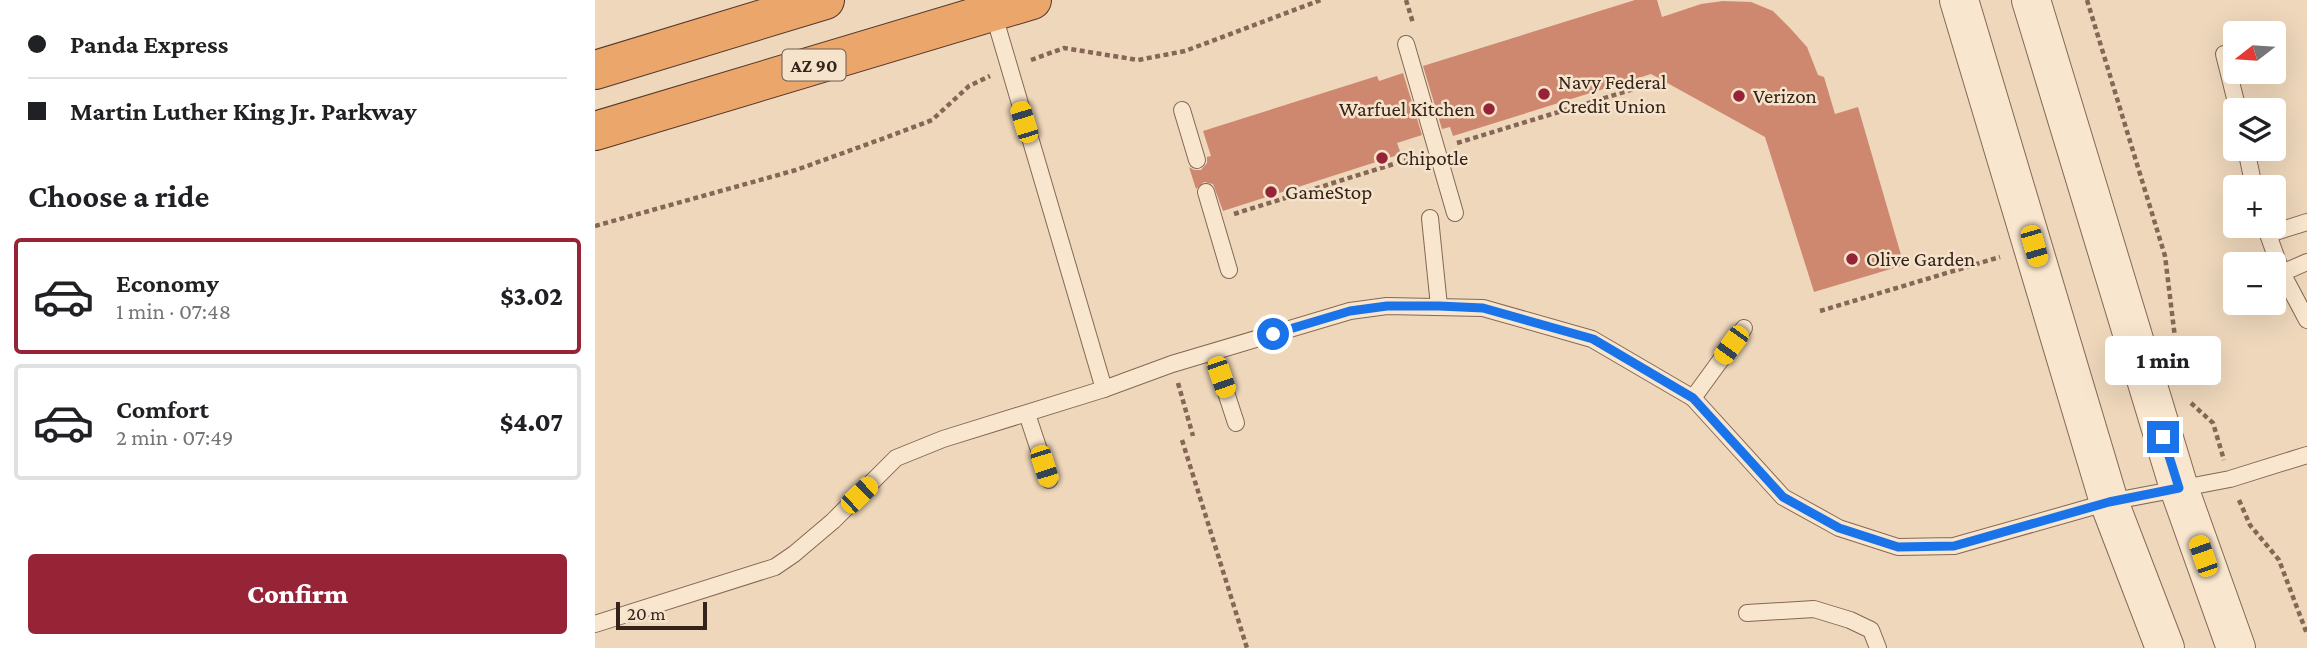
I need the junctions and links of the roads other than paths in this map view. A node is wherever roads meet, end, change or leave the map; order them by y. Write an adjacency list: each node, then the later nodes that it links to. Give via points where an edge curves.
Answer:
1 (825, 0): 7 (highway)
2 (1032, 0): 5 (highway, AZ 90)
3 (1959, 0): 31 (street)
4 (2031, 0): 30 (street)
5 (993, 12): 9 (highway, AZ 90); 24 (lane)
6 (1406, 44): 12 (lane)
7 (595, 70)
8 (1182, 110): 10 (lane)
9 (595, 131)
10 (1197, 160)
11 (1206, 192): 17 (lane)
12 (1455, 214)
13 (1430, 218): 20 (lane)
14 (2307, 222): 15 (lane)
15 (2286, 226)
16 (2307, 262): 18 (lane)
17 (1229, 270)
18 (2286, 272)
19 (2286, 281): 21 (lane)
20 (1439, 306): 23 (lane, via 1350,311); 25 (lane, via 1483,308 1593,339)
21 (2307, 320)
22 (1744, 328): 25 (lane)
23 (1213, 353): 24 (lane); 27 (lane)
24 (1104, 390): 26 (lane)
25 (1693, 398): 31 (lane, via 1783,497 1839,528 1898,547 1954,546)
26 (1027, 414): 29 (lane); 33 (lane, via 896,458 832,521 775,566)
27 (1236, 423)
28 (2307, 455): 30 (lane, via 2230,479)
29 (1049, 481)
30 (2179, 488): 31 (lane); 36 (street)
31 (2109, 502): 35 (street)
32 (1747, 613): 34 (lane, via 1814,609 1871,630)
33 (595, 624)
34 (1878, 648)
35 (2165, 648)
36 (2236, 648)

